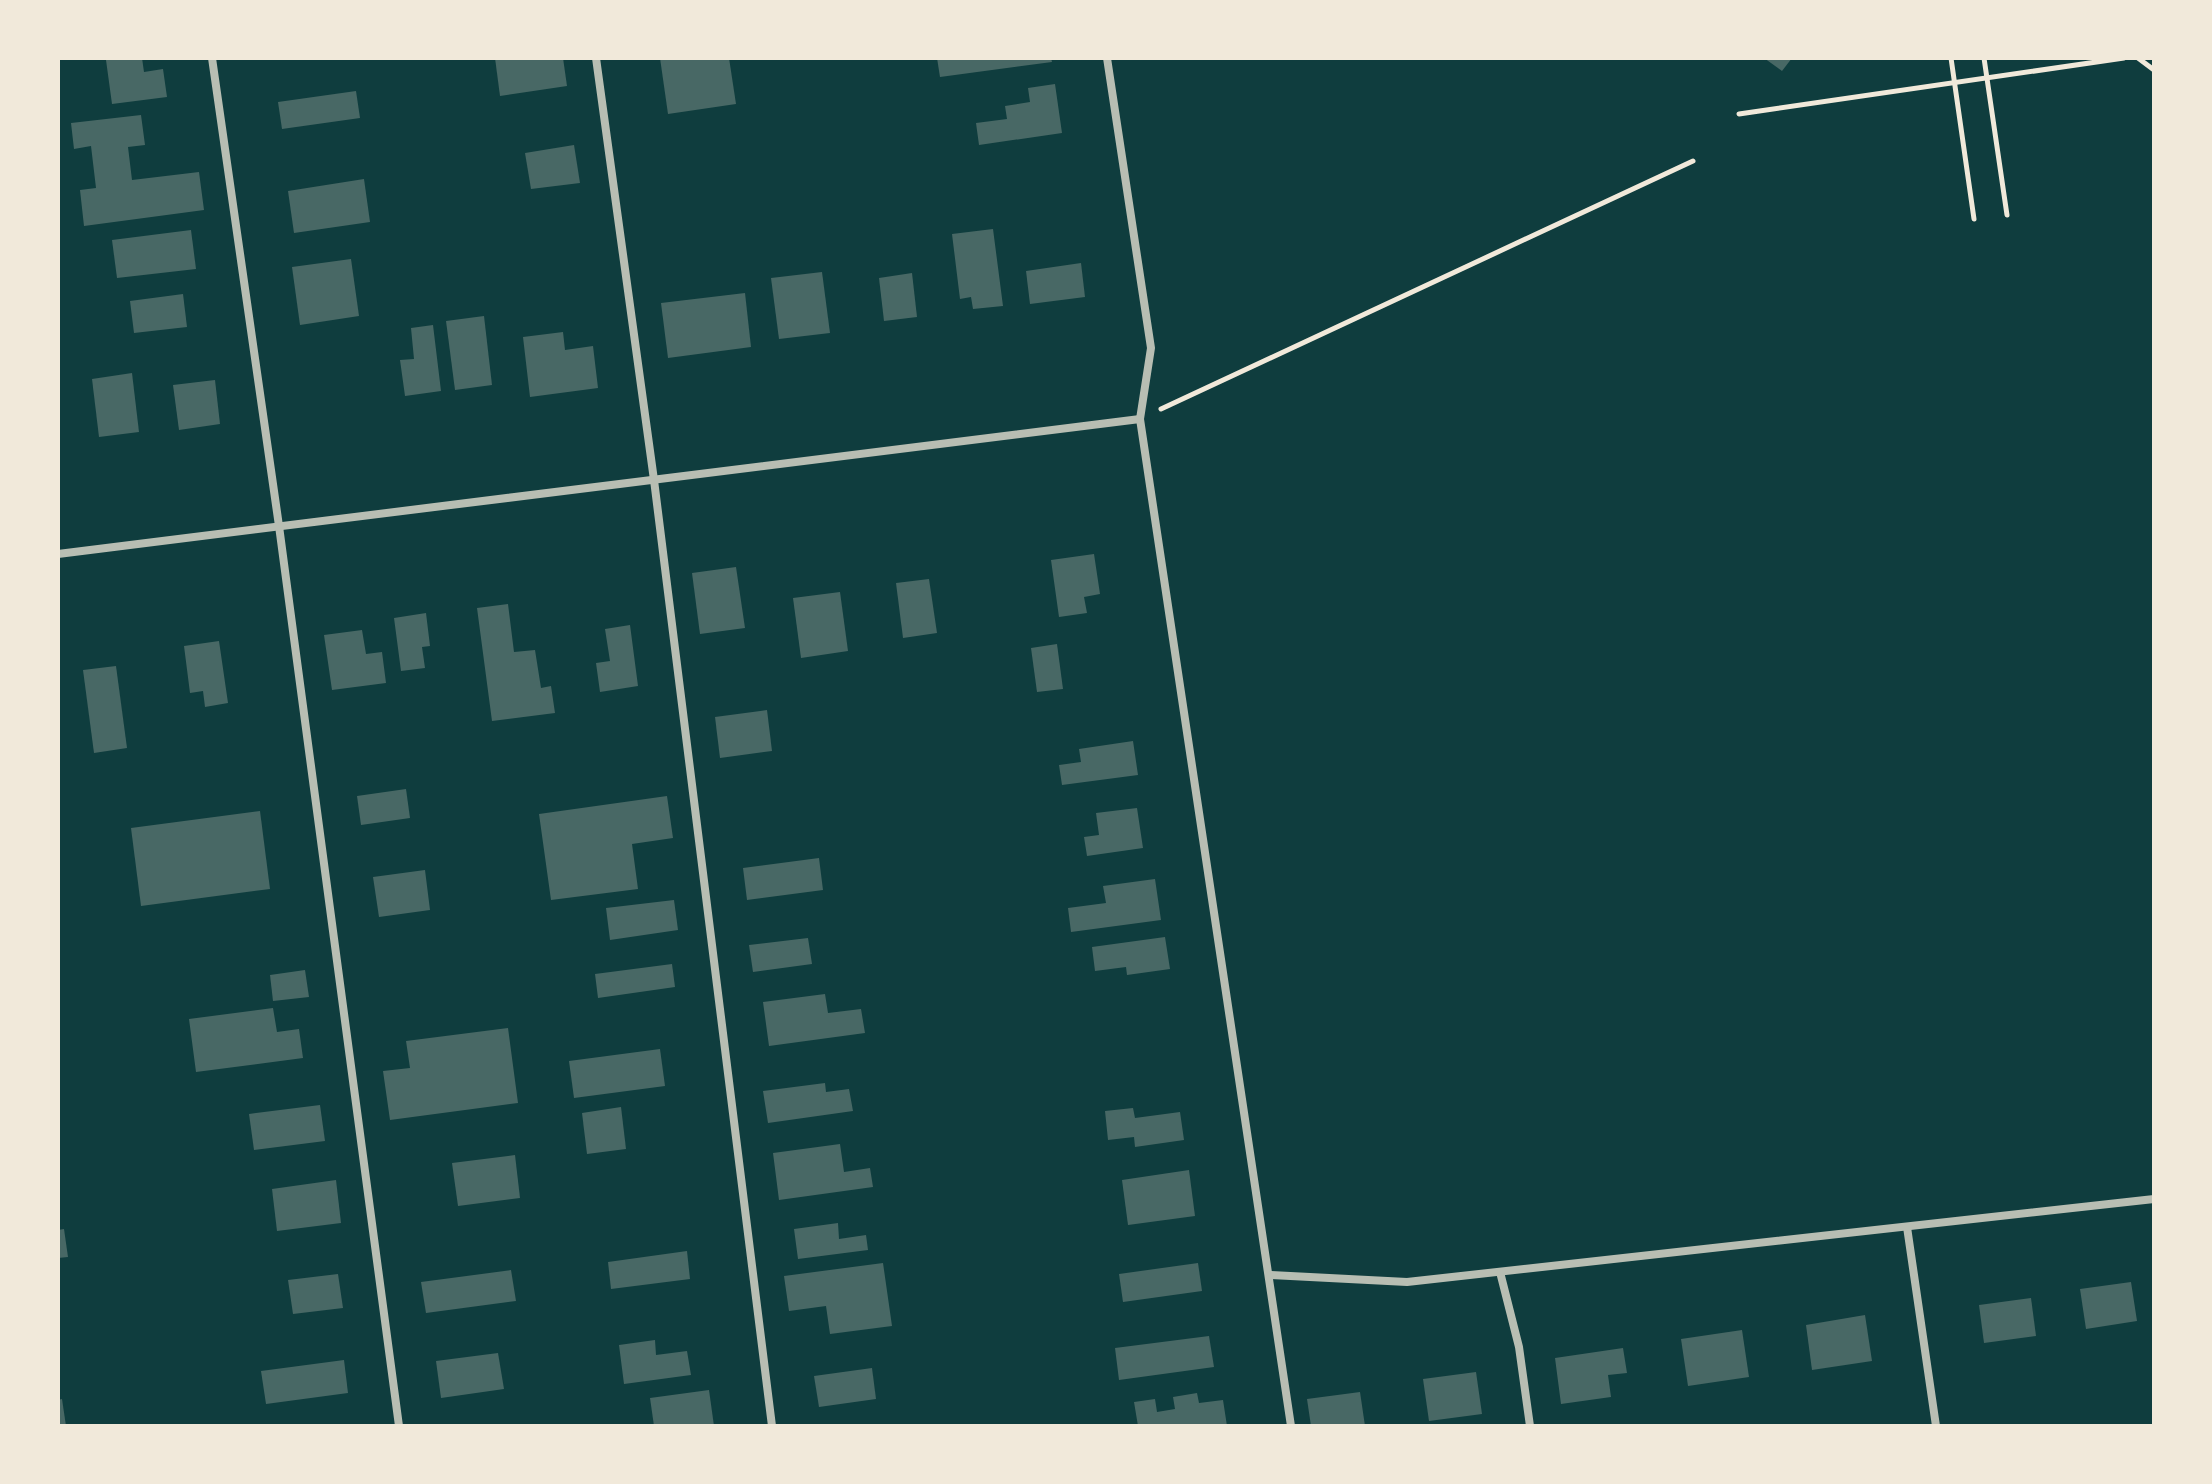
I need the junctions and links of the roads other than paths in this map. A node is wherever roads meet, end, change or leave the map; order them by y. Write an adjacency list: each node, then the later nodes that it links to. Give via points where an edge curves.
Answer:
1 (212, 58): 6 (street)
2 (596, 58): 5 (street)
3 (1107, 58): 4 (street, via 1151,348)
4 (1140, 419): 5 (street); 11 (street)
5 (654, 480): 6 (street); 13 (street)
6 (279, 526): 7 (street); 12 (street)
7 (58, 554)
8 (2154, 1199): 9 (street)
9 (1907, 1227): 10 (street); 16 (street)
10 (1500, 1272): 11 (street, via 1407,1282); 15 (street, via 1519,1347)
11 (1271, 1275): 14 (street)
12 (399, 1426)
13 (772, 1426)
14 (1291, 1426)
15 (1530, 1426)
16 (1936, 1426)

